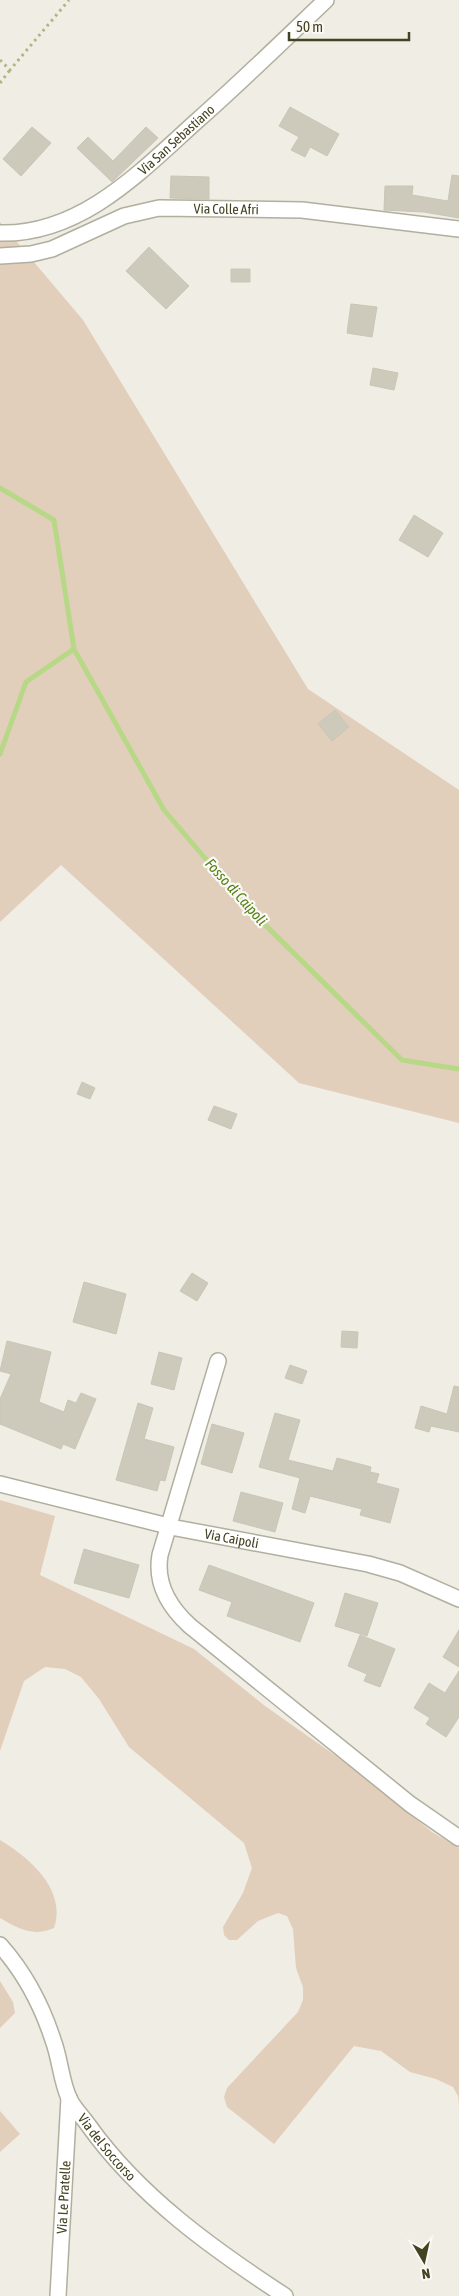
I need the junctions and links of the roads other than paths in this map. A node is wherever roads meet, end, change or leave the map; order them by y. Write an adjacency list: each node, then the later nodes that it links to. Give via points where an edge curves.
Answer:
1 (326, 0): 3 (street, Via San Sebastiano, via 238,84 108,197 49,227)
2 (459, 229): 4 (street, Via Colle Afri, via 302,210 159,208 124,216 52,249)
3 (0, 233)
4 (0, 256)
5 (218, 1361): 7 (street)
6 (0, 1484): 7 (street, Via Caipoli)
7 (169, 1527): 8 (street, Via Caipoli, via 368,1564 400,1573); 9 (street, via 159,1562 160,1583 170,1604 184,1620 410,1804)
8 (459, 1599)
9 (459, 1838)
10 (0, 1945): 11 (street, Via del Soccorso, via 24,1978 42,2014 53,2039)
11 (69, 2098): 12 (street, Via Le Pratelle); 13 (street, Via del Soccorso, via 108,2152 140,2186 220,2250)
12 (58, 2296)
13 (285, 2296)

